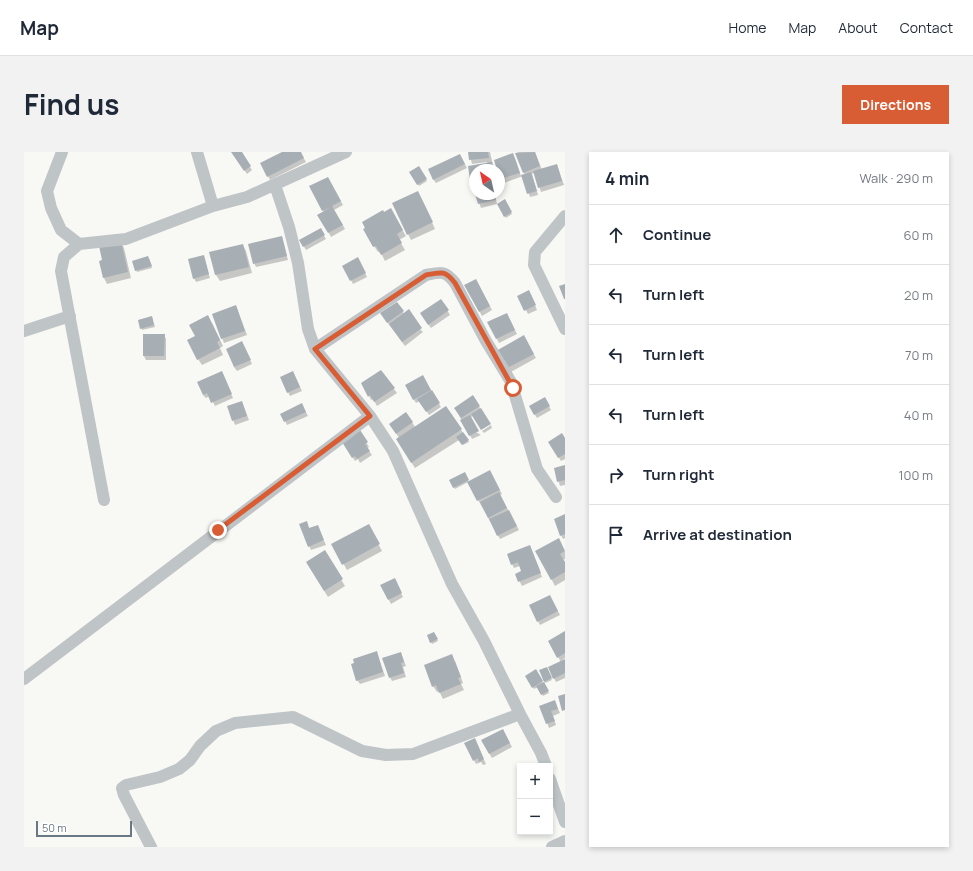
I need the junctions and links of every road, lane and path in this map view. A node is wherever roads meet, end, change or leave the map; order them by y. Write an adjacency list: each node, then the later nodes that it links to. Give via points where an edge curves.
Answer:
1 (62, 152): 7 (street, via 47,191 61,230)
2 (197, 152): 5 (street)
3 (346, 152): 4 (street)
4 (275, 185): 5 (street, via 247,197); 11 (street, via 298,263 308,329)
5 (213, 206): 7 (street, via 126,238)
6 (565, 216): 9 (street, via 535,252 533,259)
7 (79, 244): 8 (street, via 64,257 61,271)
8 (70, 316): 10 (street); 14 (street)
9 (565, 329)
10 (24, 331)
11 (315, 349): 12 (street); 13 (street, via 426,275 441,272 449,274 510,382 537,469)
12 (370, 416): 15 (street); 16 (street, via 393,451 452,584)
13 (556, 497)
14 (104, 500)
15 (24, 679)
16 (520, 714): 17 (street); 21 (street, via 413,754 386,755 362,751 293,717 235,723 216,731 179,769 122,788)
17 (545, 763)
18 (553, 788): 19 (street)
19 (565, 822)
20 (565, 841): 22 (street)
21 (151, 847)
22 (552, 847)

